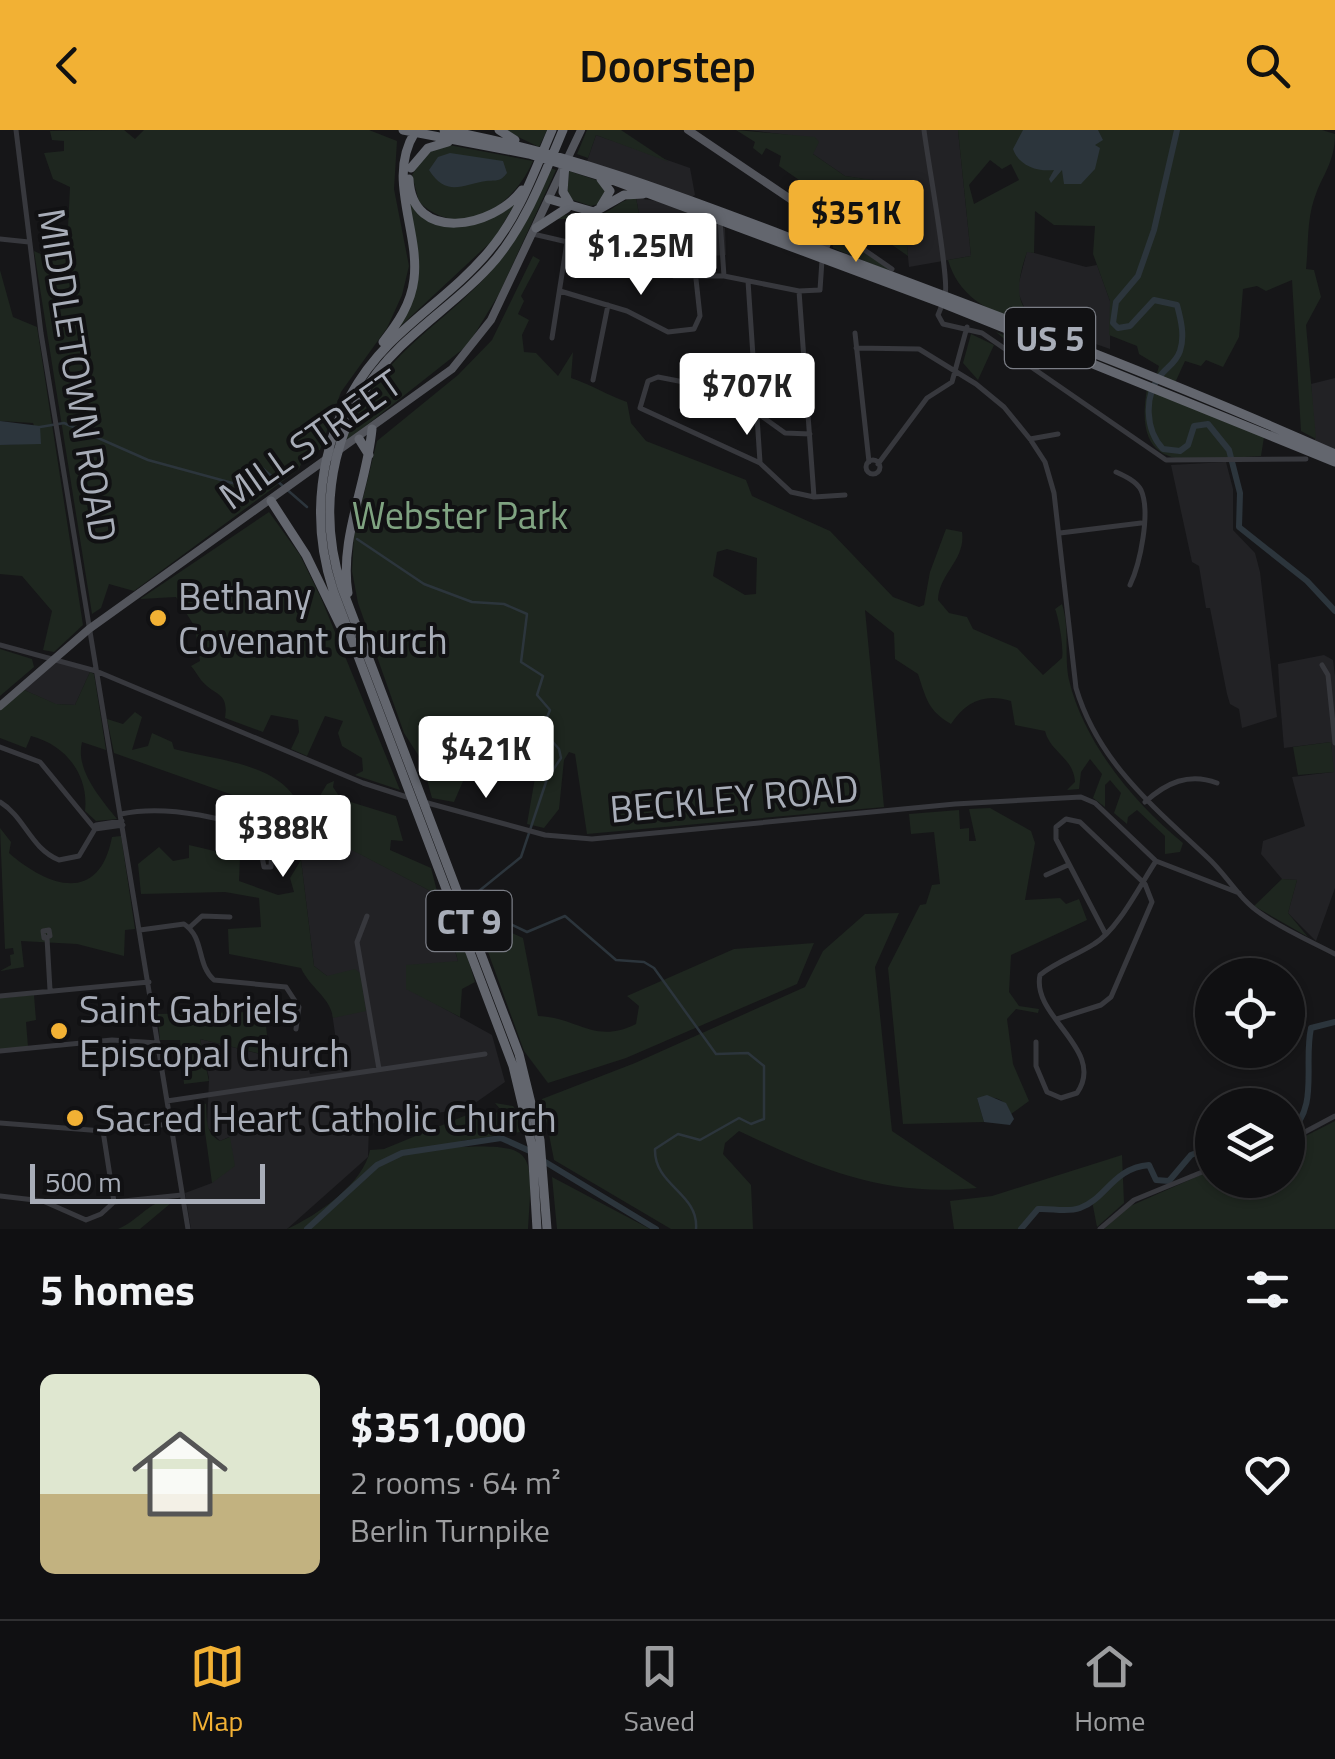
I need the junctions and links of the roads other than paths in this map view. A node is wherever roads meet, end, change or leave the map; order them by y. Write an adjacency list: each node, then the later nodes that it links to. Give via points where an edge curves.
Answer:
1 (15, 130): 25 (street, MIDDLETOWN ROAD)
2 (403, 130): 10 (highway, US 5)
3 (444, 130): 13 (highway, US 5)
4 (499, 130): 13 (highway)
5 (552, 130): 12 (highway, CT 9)
6 (563, 130): 12 (highway, CT 9)
7 (581, 130): 16 (main road, MILL STREET)
8 (688, 130): 23 (main road, via 820,220)
9 (924, 130): 34 (street, via 948,281)
10 (415, 131): 11 (highway, US 5); 14 (highway); 41 (highway, via 403,186 414,253 412,288)
11 (467, 142): 14 (highway, via 432,146); 17 (highway, US 5)
12 (552, 144): 15 (highway, CT 9)
13 (526, 146): 27 (highway, US 5)
14 (411, 168): 15 (highway, via 418,206 462,224 504,210)
15 (539, 169): 41 (highway, CT 9, via 486,255); 64 (highway, CT 9, via 504,248 384,364 340,441 332,547)
16 (563, 171): 19 (main road, MILL STREET); 20 (highway)
17 (596, 174): 18 (highway, US 5); 20 (highway, via 609,185 606,202)
18 (651, 194): 20 (highway, via 626,194 597,212); 21 (highway, US 5)
19 (549, 199): 20 (highway); 22 (main road, MILL STREET)
20 (570, 206): 22 (highway)
21 (720, 220): 27 (highway, US 5); 29 (street)
22 (535, 231): 26 (street); 45 (main road, MILL STREET, via 473,346 437,383)
23 (827, 234): 27 (main road); 28 (street, via 837,231)
24 (0, 239): 25 (street)
25 (29, 242): 65 (street, MIDDLETOWN ROAD)
26 (567, 242): 30 (street); 33 (street)
27 (823, 254): 32 (street, via 820,290); 34 (highway, US 5)
28 (892, 268)
29 (724, 276): 30 (street); 31 (street)
30 (696, 279): 35 (street, via 699,322 689,332 668,332)
31 (748, 280): 32 (street); 44 (street)
32 (799, 291): 46 (street)
33 (560, 292): 35 (street); 38 (street)
34 (944, 299): 36 (street, via 940,322); 43 (highway, US 5)
35 (608, 305): 42 (street)
36 (967, 327): 40 (street); 52 (street, via 1166,460)
37 (854, 332): 39 (street)
38 (552, 338)
39 (856, 348): 40 (street, via 911,347); 53 (street)
40 (958, 371): 49 (street, via 994,398); 56 (street, via 928,398)
41 (364, 374): 70 (highway, CT 9, via 328,450 320,519 325,562)
42 (593, 380)
43 (1156, 384): 50 (highway, US 5); 54 (highway, US 5)
44 (758, 411): 46 (street, via 786,434); 55 (street); 55 (street, via 725,390 658,377 648,382 640,408)
45 (372, 430): 48 (main road, MILL STREET); 51 (highway)
46 (810, 434): 59 (street)
47 (1058, 434): 49 (street)
48 (359, 438): 51 (highway); 60 (main road, MILL STREET)
49 (1030, 440): 62 (street, via 1045,462)
50 (1335, 454)
51 (370, 458): 64 (highway, via 346,556)
52 (1306, 460)
53 (869, 462): 56 (street); 56 (street, via 871,474)
54 (1335, 462)
55 (760, 463): 59 (street, via 790,492)
56 (878, 464)
57 (1116, 472): 61 (street, via 1141,489)
58 (845, 495): 59 (street)
59 (814, 497)
60 (271, 501): 65 (main road, MILL STREET); 70 (highway)
61 (1142, 523): 62 (street); 63 (street, via 1142,554)
62 (1060, 533): 76 (street, via 1080,704 1112,763)
63 (1130, 585)
64 (352, 615): 116 (highway, CT 9, via 516,1042 542,1149)
65 (89, 628): 67 (main road, MILL STREET); 69 (street, MIDDLETOWN ROAD)
66 (0, 645): 67 (street, BECKLEY ROAD)
67 (53, 658): 69 (street, BECKLEY ROAD); 71 (main road, MILL STREET)
68 (1322, 665): 72 (street)
69 (96, 671): 77 (street, MIDDLETOWN ROAD); 80 (street, BECKLEY ROAD, via 401,796 532,831 592,839 1081,797)
70 (364, 672): 115 (highway, CT 9, via 504,1039 531,1142)
71 (0, 706)
72 (1335, 743)
73 (0, 747): 78 (street, via 40,762)
74 (1217, 783): 76 (street, via 1175,781)
75 (0, 802): 78 (street, via 37,846 59,860 79,856)
76 (1145, 802): 84 (street)
77 (122, 820): 78 (street); 79 (street, via 174,809); 88 (street, MIDDLETOWN ROAD)
78 (94, 827)
79 (258, 836): 79 (street, via 264,867 271,866 272,844)
80 (1156, 861): 83 (street); 84 (street, BECKLEY ROAD)
81 (1068, 865): 82 (street); 83 (street, via 1056,832 1071,818); 89 (street)
82 (1046, 875)
83 (1141, 880): 89 (street); 95 (street, via 1152,907 1112,998)
84 (1239, 893): 91 (street, via 1262,915)
85 (367, 916): 103 (street, via 357,942)
86 (230, 917): 87 (street, via 202,916)
87 (190, 927): 88 (street); 96 (street, via 203,968 214,980 292,991 300,1015)
88 (140, 930): 92 (street, MIDDLETOWN ROAD)
89 (1106, 933): 95 (street, via 1040,975 1040,997)
90 (47, 938): 93 (street)
91 (1335, 954)
92 (148, 982): 93 (street); 97 (street, MIDDLETOWN ROAD)
93 (50, 992): 94 (street)
94 (0, 996)
95 (1058, 1019): 99 (street, via 1085,1068 1078,1092 1060,1098 1048,1092 1036,1066)
96 (296, 1029)
97 (156, 1032): 98 (street); 100 (street, MIDDLETOWN ROAD)
98 (146, 1039): 100 (street); 101 (street)
99 (1036, 1042)
100 (158, 1043): 104 (street, MIDDLETOWN ROAD)
101 (0, 1050)
102 (484, 1054): 103 (street)
103 (378, 1069): 104 (street)
104 (167, 1101): 107 (street, MIDDLETOWN ROAD)
105 (1335, 1116): 109 (street)
106 (0, 1123): 108 (street)
107 (170, 1124): 108 (street); 111 (street, MIDDLETOWN ROAD)
108 (102, 1131): 113 (street)
109 (1305, 1132)
110 (1195, 1175): 117 (street, via 1134,1200)
111 (182, 1195): 113 (street); 114 (street, MIDDLETOWN ROAD)
112 (0, 1196): 113 (street, via 42,1201 82,1220)
113 (114, 1202)
114 (188, 1229)
115 (537, 1229)
116 (547, 1229)
117 (1100, 1229)

